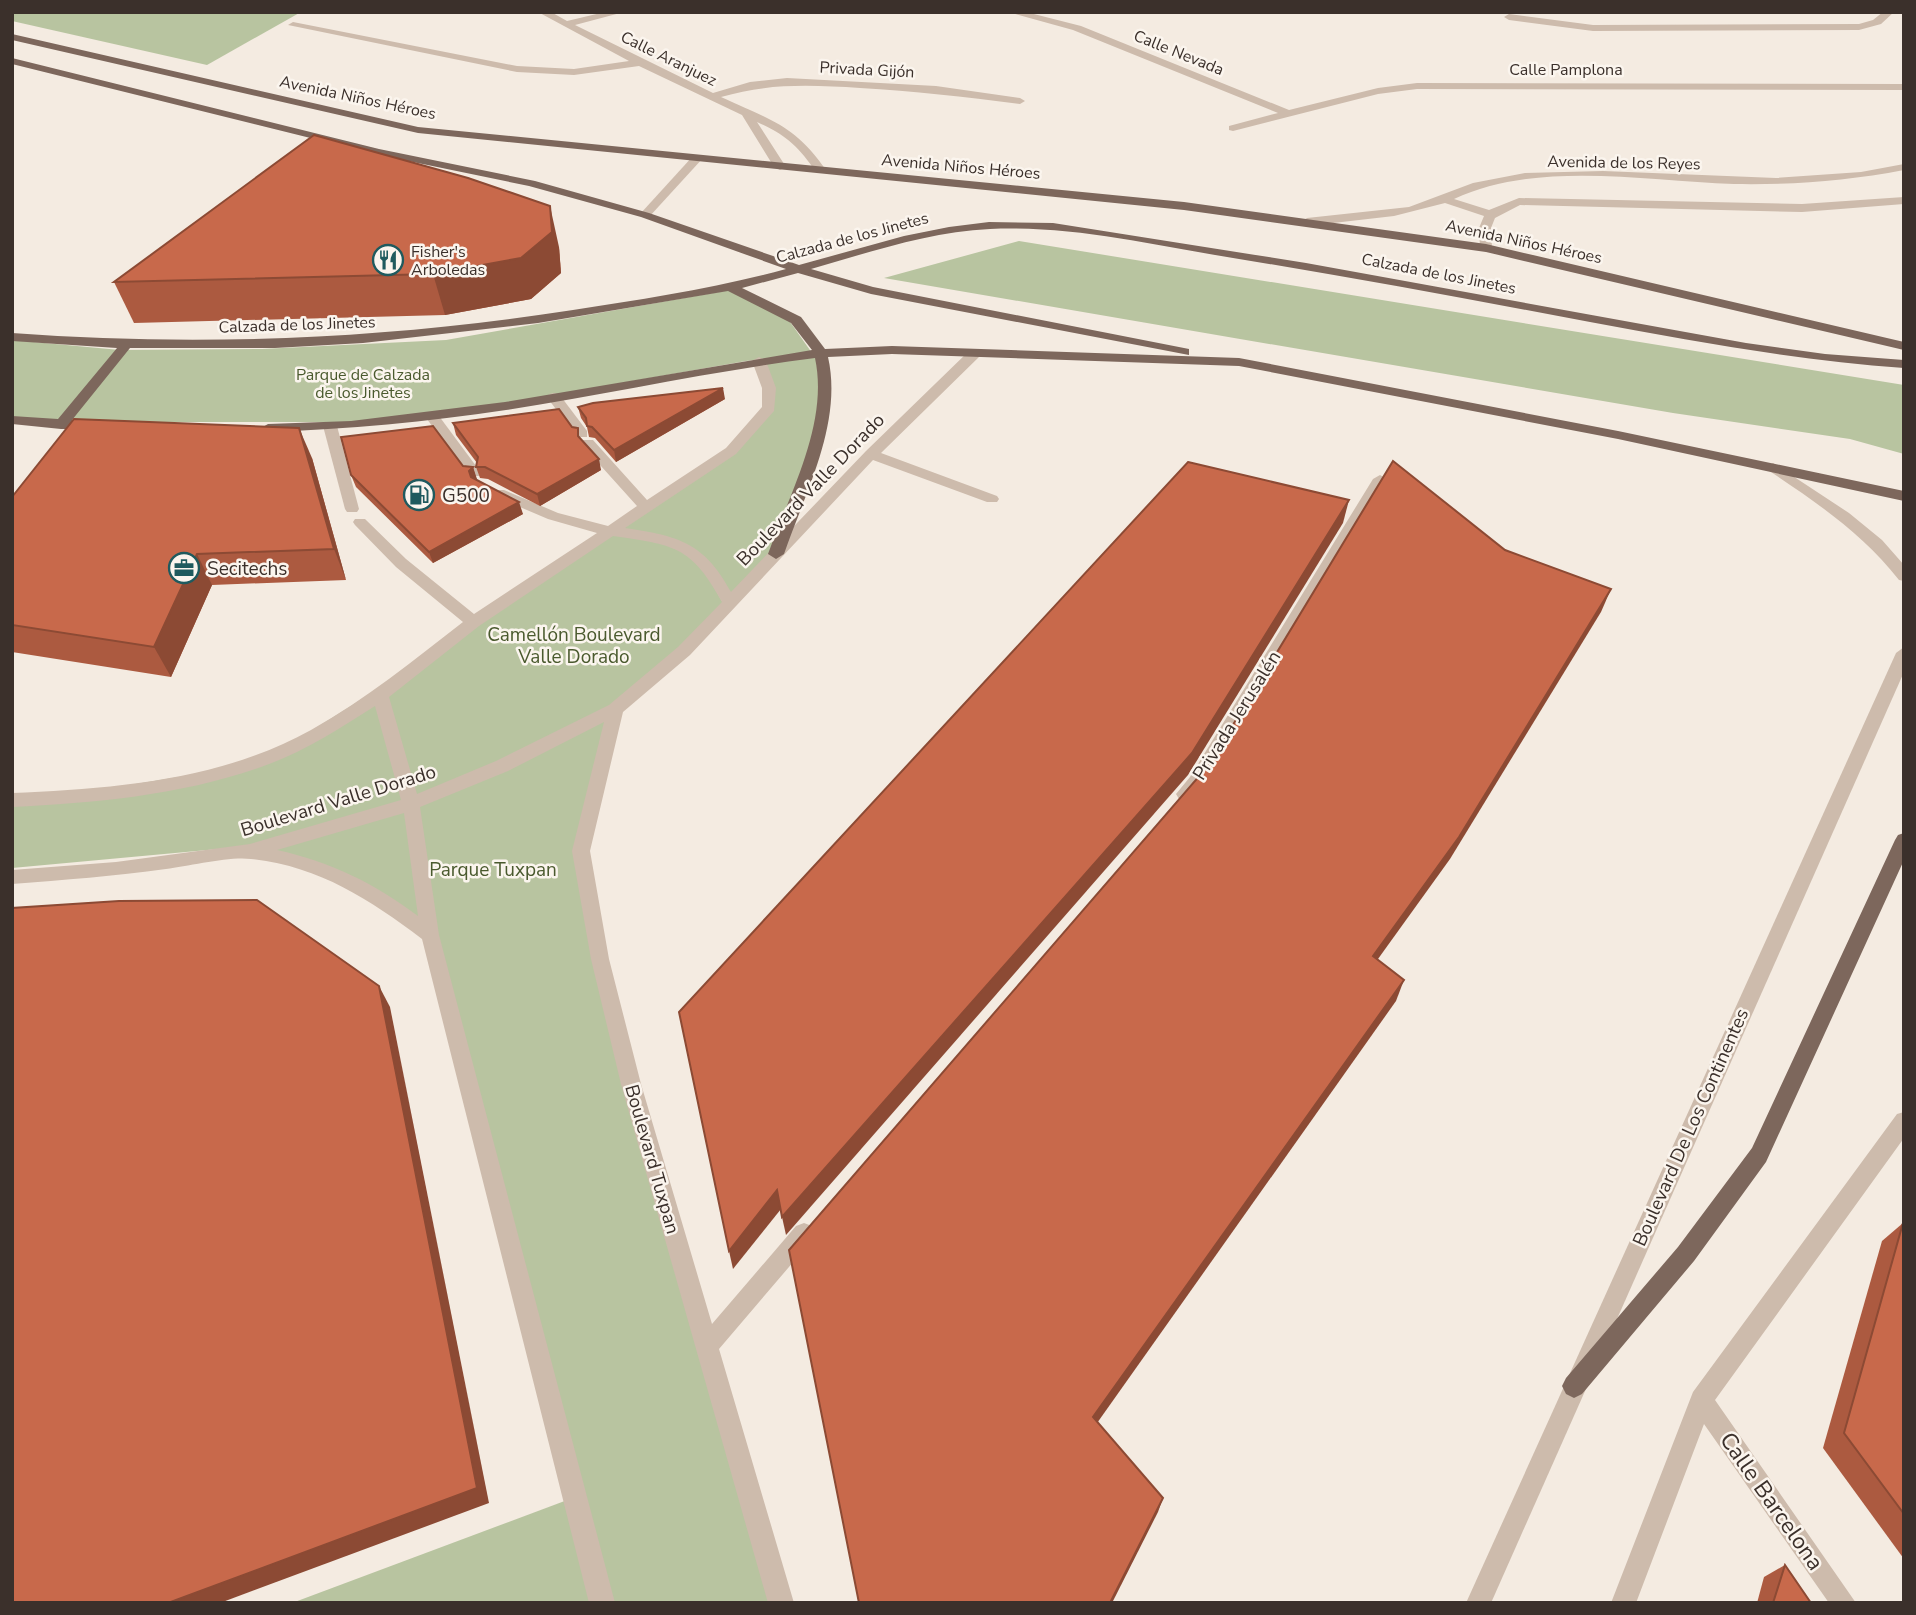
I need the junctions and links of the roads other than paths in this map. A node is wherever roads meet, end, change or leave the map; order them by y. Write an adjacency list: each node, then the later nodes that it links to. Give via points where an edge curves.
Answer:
1 (543, 12): 6 (street, Calle Aranjuez)
2 (619, 12): 6 (street)
3 (1013, 12): 15 (street, Calle Nevada, via 1077,28)
4 (1889, 12): 5 (street, via 1877,22 1859,27 1593,28)
5 (1509, 17)
6 (565, 24): 10 (street, Calle Aranjuez)
7 (293, 25): 10 (street, via 517,69 574,72)
8 (12, 37): 17 (main road, Avenida Niños Héroes, via 418,130)
9 (12, 61): 24 (main road, via 379,152 531,183)
10 (640, 63): 12 (street, Calle Aranjuez)
11 (1904, 87): 15 (street, Calle Pamplona, via 1428,85 1378,91)
12 (713, 96): 13 (street, Privada Gijón, via 787,81 936,89); 14 (street, Calle Aranjuez)
13 (1020, 101)
14 (744, 112): 18 (street, Calle Aranjuez); 20 (street, Calle Aranjuez, via 786,131)
15 (1291, 115): 16 (street, Calle Pamplona)
16 (1233, 128)
17 (697, 158): 18 (main road, Avenida Niños Héroes); 24 (street)
18 (780, 167): 20 (main road, Avenida Niños Héroes)
19 (1904, 167): 21 (street, Avenida de los Reyes, via 1862,176 1761,181 1559,174 1489,181)
20 (820, 170): 25 (main road, Avenida Niños Héroes)
21 (1446, 200): 23 (street); 25 (street, Avenida de los Reyes, via 1410,210)
22 (1904, 200): 23 (street, via 1802,208 1539,200 1501,206)
23 (1490, 214): 26 (street, via 1485,222)
24 (645, 215): 27 (main road)
25 (1307, 222): 26 (main road, Avenida Niños Héroes)
26 (1486, 248): 31 (main road, Avenida Niños Héroes)
27 (800, 270): 28 (main road, Calzada de los Jinetes); 35 (main road, via 943,306); 36 (main road, Calzada de los Jinetes, via 913,236 968,227 1029,225 1333,271 1781,353)
28 (730, 287): 30 (main road, Calzada de los Jinetes, via 488,328 268,344); 32 (main road, via 796,320)
29 (12, 337): 30 (main road, Calzada de los Jinetes)
30 (126, 345): 40 (main road)
31 (1904, 346)
32 (821, 353): 33 (main road); 34 (main road); 51 (main road, via 827,381 819,434)
33 (975, 353): 35 (main road); 44 (street, Boulevard Valle Dorado)
34 (759, 361): 37 (main road); 49 (street, via 769,388 769,408 731,451)
35 (1239, 362): 45 (main road)
36 (1904, 364)
37 (554, 397): 38 (main road); 49 (street)
38 (431, 415): 41 (main road); 50 (street, via 478,478 533,511)
39 (12, 420): 40 (main road)
40 (61, 425): 42 (main road)
41 (330, 426): 43 (main road); 54 (street, via 356,515 401,563)
42 (114, 427)
43 (247, 428)
44 (871, 454): 48 (street); 51 (street, Boulevard Valle Dorado)
45 (1773, 467): 47 (main road); 52 (street, via 1881,547)
46 (1380, 479): 60 (street, Privada Jerusalén, via 1196,782)
47 (1904, 496)
48 (992, 499)
49 (646, 507): 50 (street)
50 (611, 531): 53 (street, via 678,543 702,558); 54 (street)
51 (776, 554): 53 (street, Boulevard Valle Dorado)
52 (1904, 576)
53 (730, 603): 57 (street, Boulevard Valle Dorado, via 684,651)
54 (473, 622): 56 (street)
55 (1904, 653): 68 (street, Boulevard De Los Continentes)
56 (380, 695): 58 (street, via 316,735 257,762 170,784 79,797); 59 (street)
57 (615, 709): 59 (street, Boulevard Valle Dorado, via 502,766); 67 (street, Boulevard Tuxpan, via 581,851 583,866 631,1084)
58 (12, 800)
59 (411, 804): 62 (street, Boulevard Valle Dorado); 64 (street)
60 (1169, 813)
61 (1904, 840): 68 (main road, via 1759,1155 1686,1254)
62 (250, 851): 63 (street, Boulevard Valle Dorado, via 130,868); 64 (street, via 343,877)
63 (12, 877)
64 (430, 935): 70 (street)
65 (1904, 1121): 69 (street)
66 (816, 1218): 67 (street)
67 (708, 1345): 71 (street, Boulevard Tuxpan)
68 (1574, 1387): 72 (street, Boulevard De Los Continentes)
69 (1701, 1400): 73 (street); 74 (street, Calle Barcelona)
70 (602, 1603)
71 (781, 1603)
72 (1478, 1603)
73 (1623, 1603)
74 (1844, 1603)

